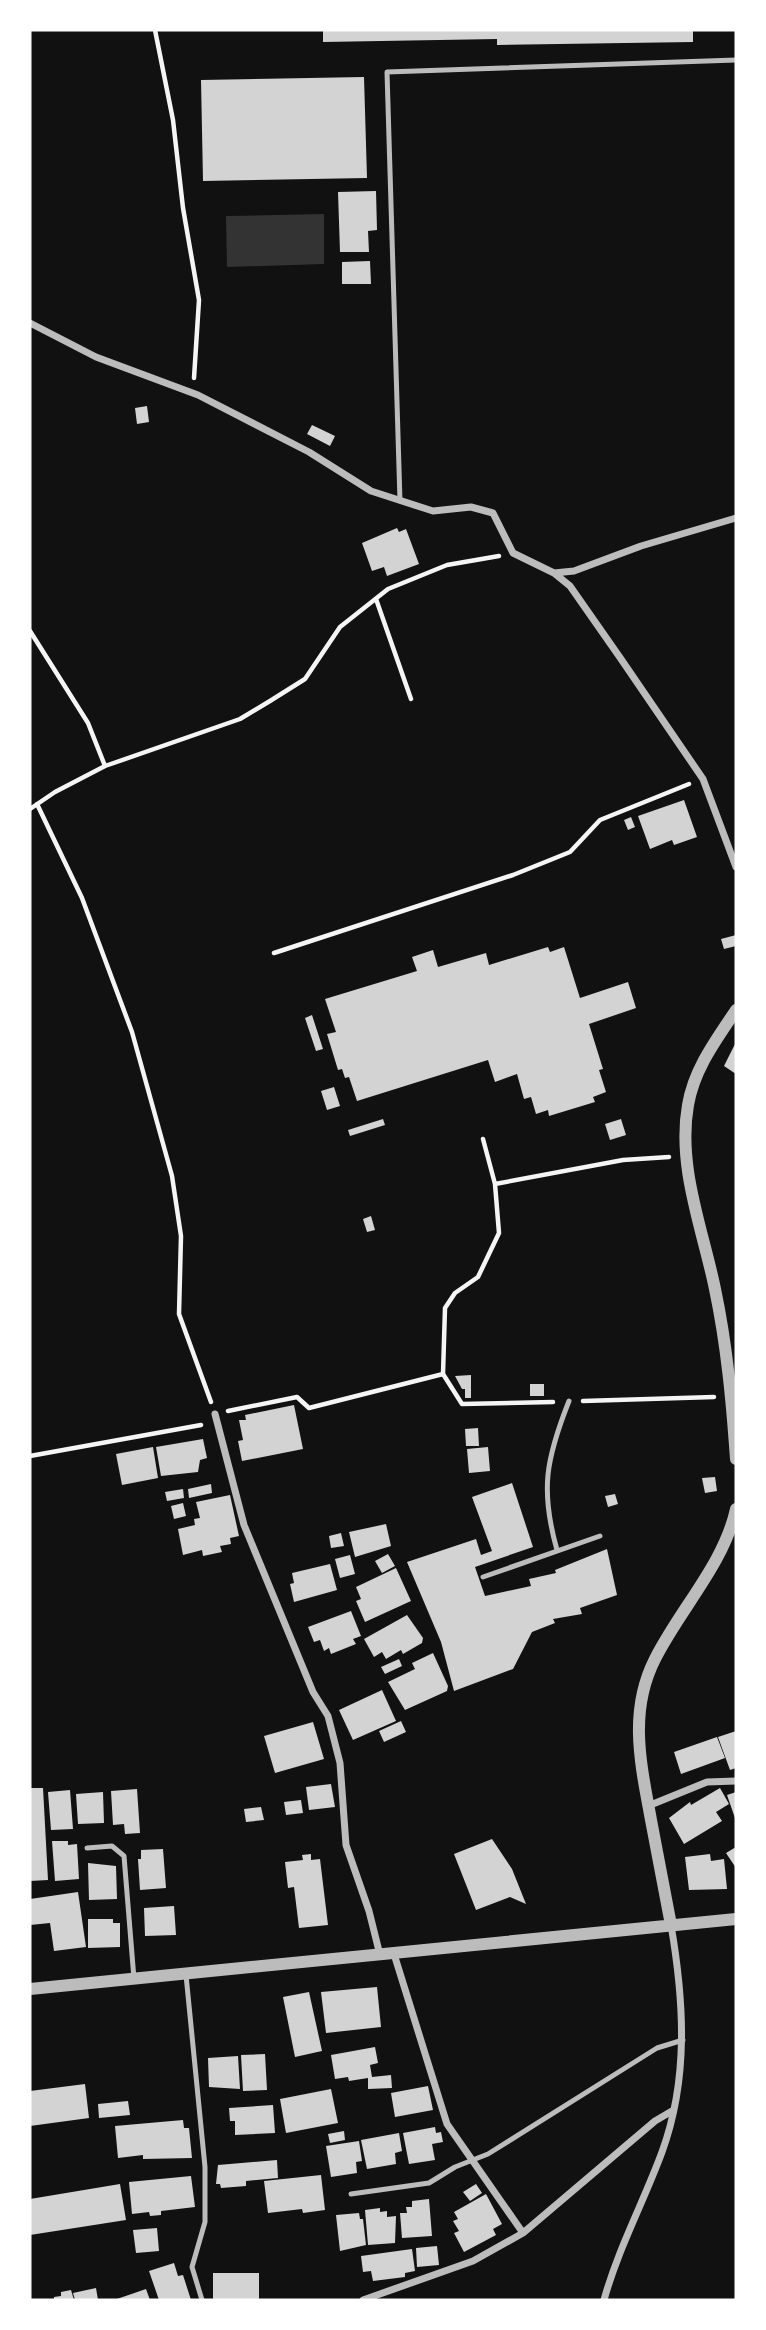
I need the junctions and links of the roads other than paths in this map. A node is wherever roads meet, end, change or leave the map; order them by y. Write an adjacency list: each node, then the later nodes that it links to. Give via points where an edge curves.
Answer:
1 (736, 60): 3 (lane, via 387,72)
2 (30, 323): 3 (street, via 96,357 198,395 309,452 372,491)
3 (400, 501): 5 (street, via 433,511 471,507 493,513 513,553)
4 (736, 518): 5 (street, via 574,571)
5 (554, 573): 6 (street, via 570,586 703,779)
6 (736, 867)
7 (736, 1010): 10 (street, via 697,1074 688,1105 687,1156 733,1396)
8 (569, 1401): 13 (lane, via 553,1443 547,1478 546,1510)
9 (216, 1418): 21 (street, via 244,1525 313,1692 328,1716 340,1763 346,1845)
10 (736, 1459)
11 (736, 1509): 16 (street, via 733,1525 654,1661 643,1692 638,1753)
12 (600, 1536): 13 (lane)
13 (557, 1550): 14 (lane)
14 (483, 1577)
15 (736, 1781): 16 (street, via 707,1782)
16 (648, 1806): 19 (street)
17 (87, 1848): 23 (lane, via 112,1846 124,1856)
18 (736, 1919): 19 (street)
19 (671, 1925): 20 (street); 25 (street)
20 (394, 1954): 21 (street); 27 (street, via 447,2124)
21 (380, 1956): 22 (street)
22 (186, 1973): 23 (street); 30 (lane, via 205,2167 205,2222 192,2267)
23 (134, 1979): 24 (street)
24 (30, 1989)
25 (683, 2040): 26 (street); 27 (lane, via 657,2048)
26 (673, 2110): 29 (street); 32 (street, via 663,2149)
27 (472, 2162): 28 (lane, via 429,2183); 29 (street)
28 (351, 2194)
29 (523, 2234): 31 (street, via 473,2261)
30 (202, 2300)
31 (363, 2300)
32 (604, 2300)

